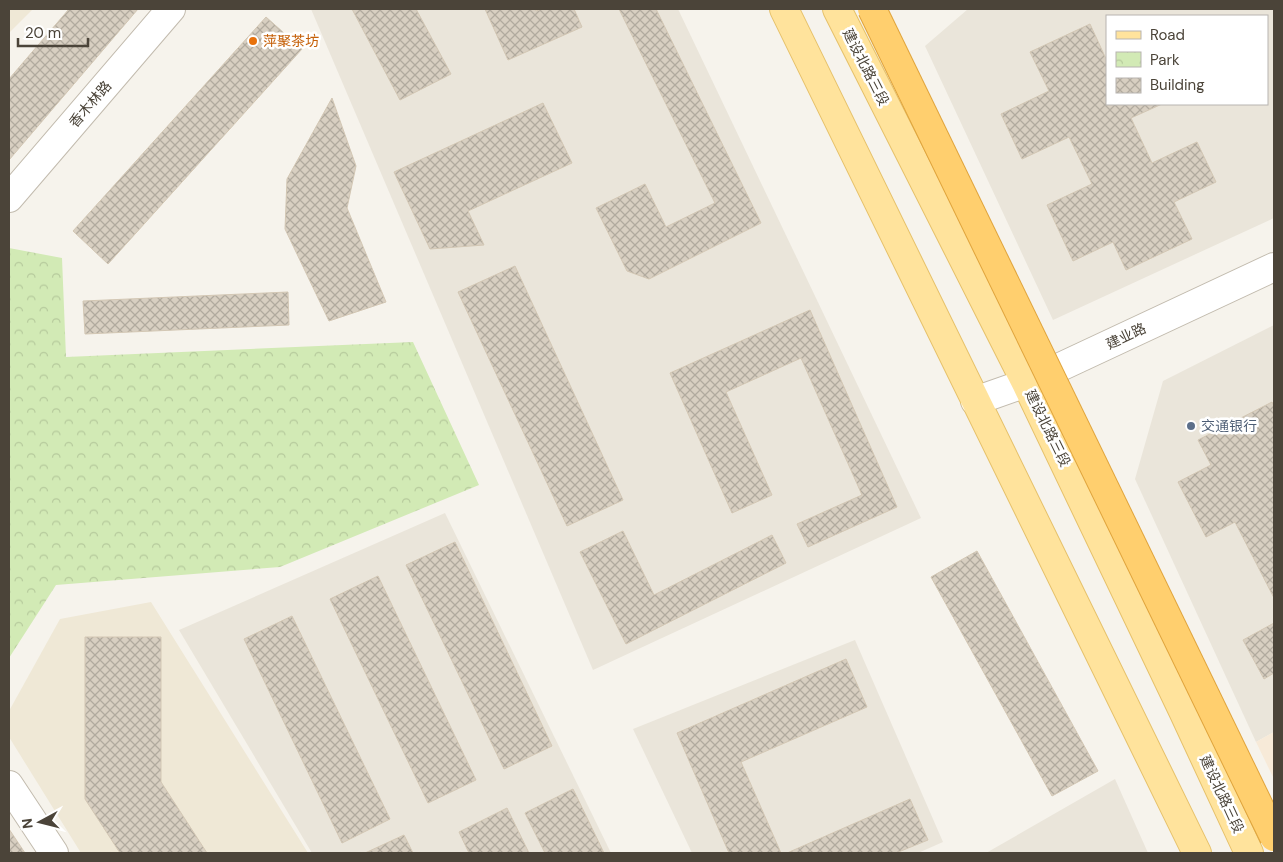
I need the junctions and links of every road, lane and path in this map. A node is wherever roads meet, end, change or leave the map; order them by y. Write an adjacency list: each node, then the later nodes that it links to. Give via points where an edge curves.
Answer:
1 (171, 9): 5 (street, 香木林路)
2 (784, 9): 8 (main road)
3 (837, 9): 7 (main road, 建设北路三段)
4 (872, 9): 10 (highway, bridge)
5 (9, 198)
6 (1274, 267): 7 (street, 建业路)
7 (1026, 383): 8 (street, 建业路); 13 (main road, 建设北路三段)
8 (976, 401): 12 (main road)
9 (9, 785): 11 (street)
10 (1274, 837)
11 (54, 853)
12 (1196, 853)
13 (1249, 853)

